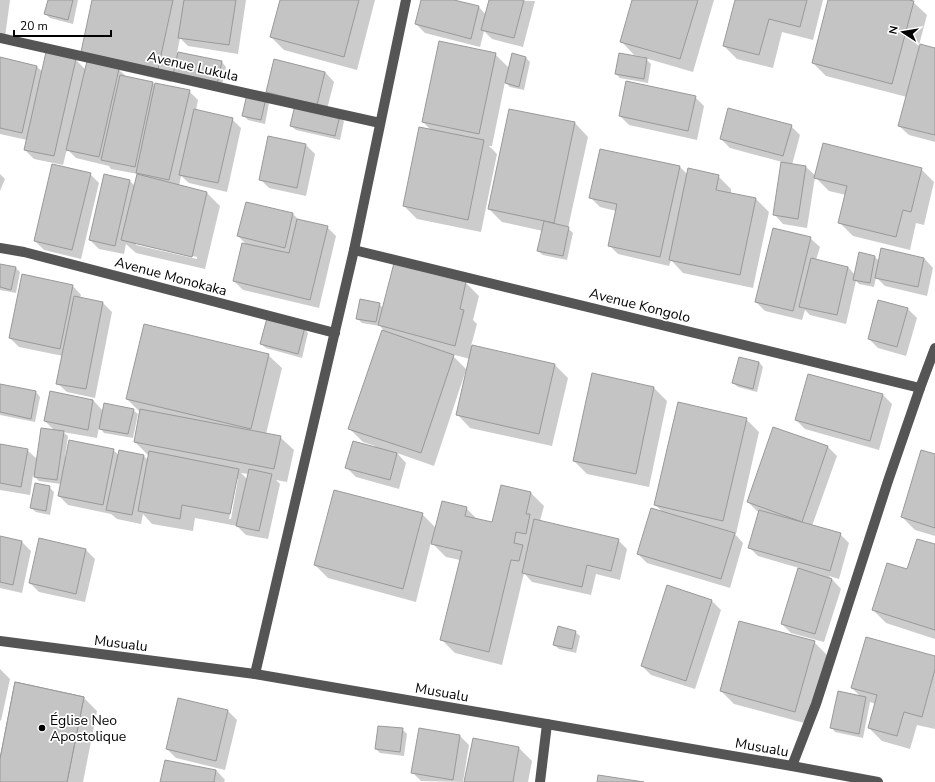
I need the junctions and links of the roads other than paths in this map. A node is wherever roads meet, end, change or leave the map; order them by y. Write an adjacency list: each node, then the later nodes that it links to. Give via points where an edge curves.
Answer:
1 (406, 0): 3 (street)
2 (0, 38): 3 (street, Avenue Lukula)
3 (380, 123): 5 (street)
4 (0, 248): 6 (street, Avenue Monokaka, via 24,252)
5 (354, 250): 6 (street); 8 (street, Avenue Kongolo)
6 (335, 333): 10 (street)
7 (935, 348): 8 (street)
8 (920, 388): 12 (street, via 816,704)
9 (0, 641): 10 (street, Musualu)
10 (255, 674): 11 (street, Musualu)
11 (547, 724): 12 (street, Musualu); 13 (street)
12 (792, 766): 14 (street, Musualu)
13 (540, 782)
14 (878, 782)

